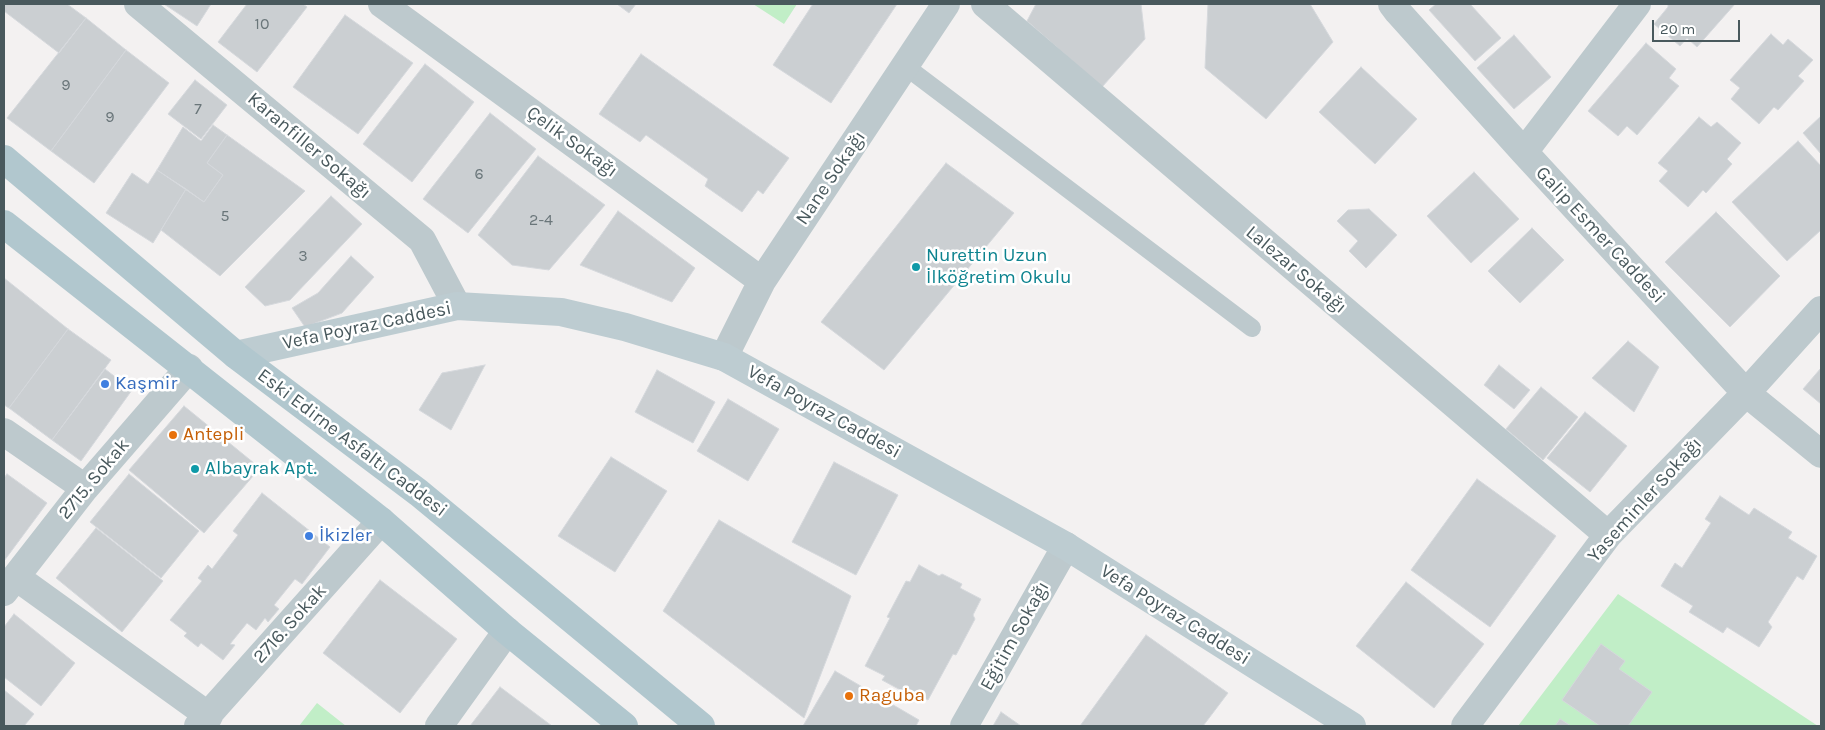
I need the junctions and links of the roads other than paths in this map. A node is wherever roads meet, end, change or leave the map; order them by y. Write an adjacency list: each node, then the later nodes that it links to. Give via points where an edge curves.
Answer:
1 (138, 4): 12 (street, Karanfiller Sokağı, via 422,240)
2 (382, 4): 11 (street, Çelik Sokağı)
3 (946, 4): 7 (street, Nane Sokağı)
4 (985, 4): 23 (street, Lalezar Sokağı)
5 (1636, 4): 8 (street)
6 (1398, 7): 8 (street, Galip Esmer Caddesi)
7 (905, 66): 11 (street, Nane Sokağı); 14 (lane)
8 (1524, 152): 18 (street, Galip Esmer Caddesi)
9 (4, 159): 15 (main road, Eski Edirne Asfaltı Caddesi)
10 (4, 224): 17 (main road)
11 (762, 281): 16 (street, Nane Sokağı)
12 (457, 306): 15 (main road, Vefa Poyraz Caddesi); 16 (main road, Vefa Poyraz Caddesi, via 561,312)
13 (1821, 310): 18 (street, Yaseminler Sokağı)
14 (1252, 328)
15 (236, 355): 17 (main road); 30 (main road, Eski Edirne Asfaltı Caddesi, via 419,493)
16 (724, 357): 24 (main road, Vefa Poyraz Caddesi)
17 (189, 368): 21 (street, 2715. Sokak); 22 (main road)
18 (1746, 393): 20 (street, Galip Esmer Caddesi); 23 (street, Yaseminler Sokağı)
19 (4, 432): 21 (street)
20 (1821, 454)
21 (85, 488): 25 (street, 2715. Sokak)
22 (381, 521): 26 (main road); 27 (street, 2716. Sokak)
23 (1608, 535): 33 (street, Yaseminler Sokağı)
24 (1066, 546): 31 (street, Eğitim Sokağı); 32 (main road, Vefa Poyraz Caddesi)
25 (10, 585): 27 (street)
26 (506, 631): 28 (street); 29 (main road)
27 (203, 721)
28 (439, 726)
29 (624, 726)
30 (701, 726)
31 (964, 726)
32 (1352, 726)
33 (1465, 726)

